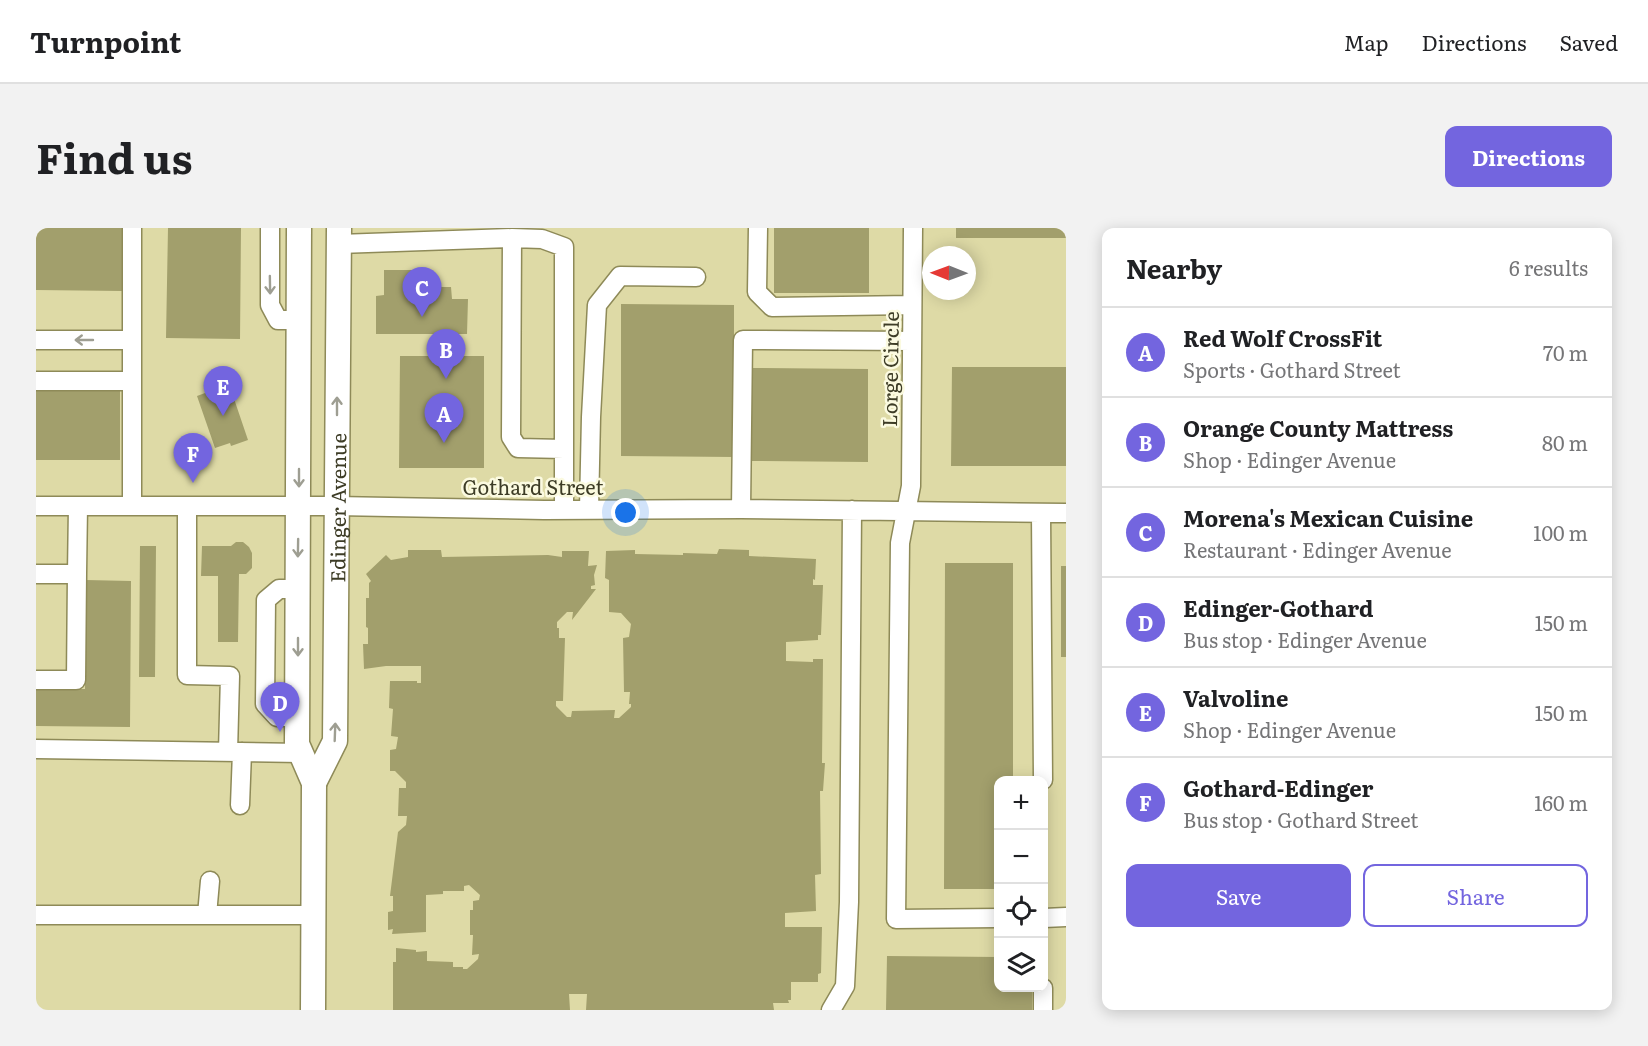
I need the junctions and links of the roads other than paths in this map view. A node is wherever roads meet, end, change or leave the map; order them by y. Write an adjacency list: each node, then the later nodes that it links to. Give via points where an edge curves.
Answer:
1 (132, 228): 12 (street)
2 (270, 228): 10 (street, one-way to 10, via 270,305 278,320)
3 (299, 228): 10 (main road, Edinger Avenue)
4 (758, 228): 9 (street, via 757,292 772,307)
5 (913, 228): 9 (street, Lorge Circle)
6 (339, 236): 7 (street); 22 (main road, Edinger Avenue, one-way to 6)
7 (512, 238): 16 (street, via 542,239 564,247); 16 (street, via 511,437 518,448)
8 (696, 277): 24 (street, via 620,276 597,305)
9 (912, 305): 13 (street, Lorge Circle)
10 (299, 320): 21 (main road, Edinger Avenue, one-way to 21)
11 (36, 340): 12 (street, one-way to 11)
12 (132, 340): 15 (street)
13 (912, 341): 25 (street, via 743,340); 27 (street, Lorge Circle, via 911,486)
14 (36, 381): 15 (street)
15 (132, 381): 19 (street)
16 (564, 449): 23 (street)
17 (36, 506): 18 (street, Gothard Street)
18 (78, 506): 19 (street, Gothard Street); 31 (street)
19 (132, 506): 20 (street, Gothard Street)
20 (187, 506): 21 (street, Gothard Street); 36 (street, via 187,675 230,676)
21 (299, 506): 22 (street, Gothard Street); 32 (main road, Edinger Avenue, one-way to 32)
22 (336, 506): 23 (street, Gothard Street); 39 (main road, Edinger Avenue, one-way to 22, via 335,741)
23 (564, 508): 24 (street, Gothard Street)
24 (589, 508): 25 (street, Gothard Street)
25 (741, 509): 26 (street, Gothard Street)
26 (852, 510): 27 (street, Gothard Street); 50 (street, via 849,902 845,987)
27 (905, 511): 28 (street, Gothard Street); 46 (street, Lorge Circle, via 900,543 896,919)
28 (1041, 513): 29 (street, Gothard Street); 38 (street)
29 (1066, 513)
30 (36, 574): 31 (street)
31 (77, 574): 33 (street, via 76,680)
32 (298, 589): 34 (main road, Edinger Avenue, one-way to 34); 34 (street, via 279,589 266,600 265,704 277,717)
33 (36, 680)
34 (297, 717): 37 (main road, Edinger Avenue)
35 (36, 749): 36 (street)
36 (235, 752): 37 (street); 40 (street)
37 (301, 753): 39 (main road, Edinger Avenue)
38 (1043, 776)
39 (314, 783): 44 (main road, Edinger Avenue)
40 (240, 805)
41 (210, 881): 43 (street)
42 (36, 915): 43 (street)
43 (207, 915): 44 (street)
44 (313, 915): 49 (main road, Edinger Avenue)
45 (1066, 917): 47 (street)
46 (994, 918)
47 (1048, 918)
48 (1043, 992): 51 (street)
49 (313, 1010)
50 (831, 1010)
51 (1043, 1010)

